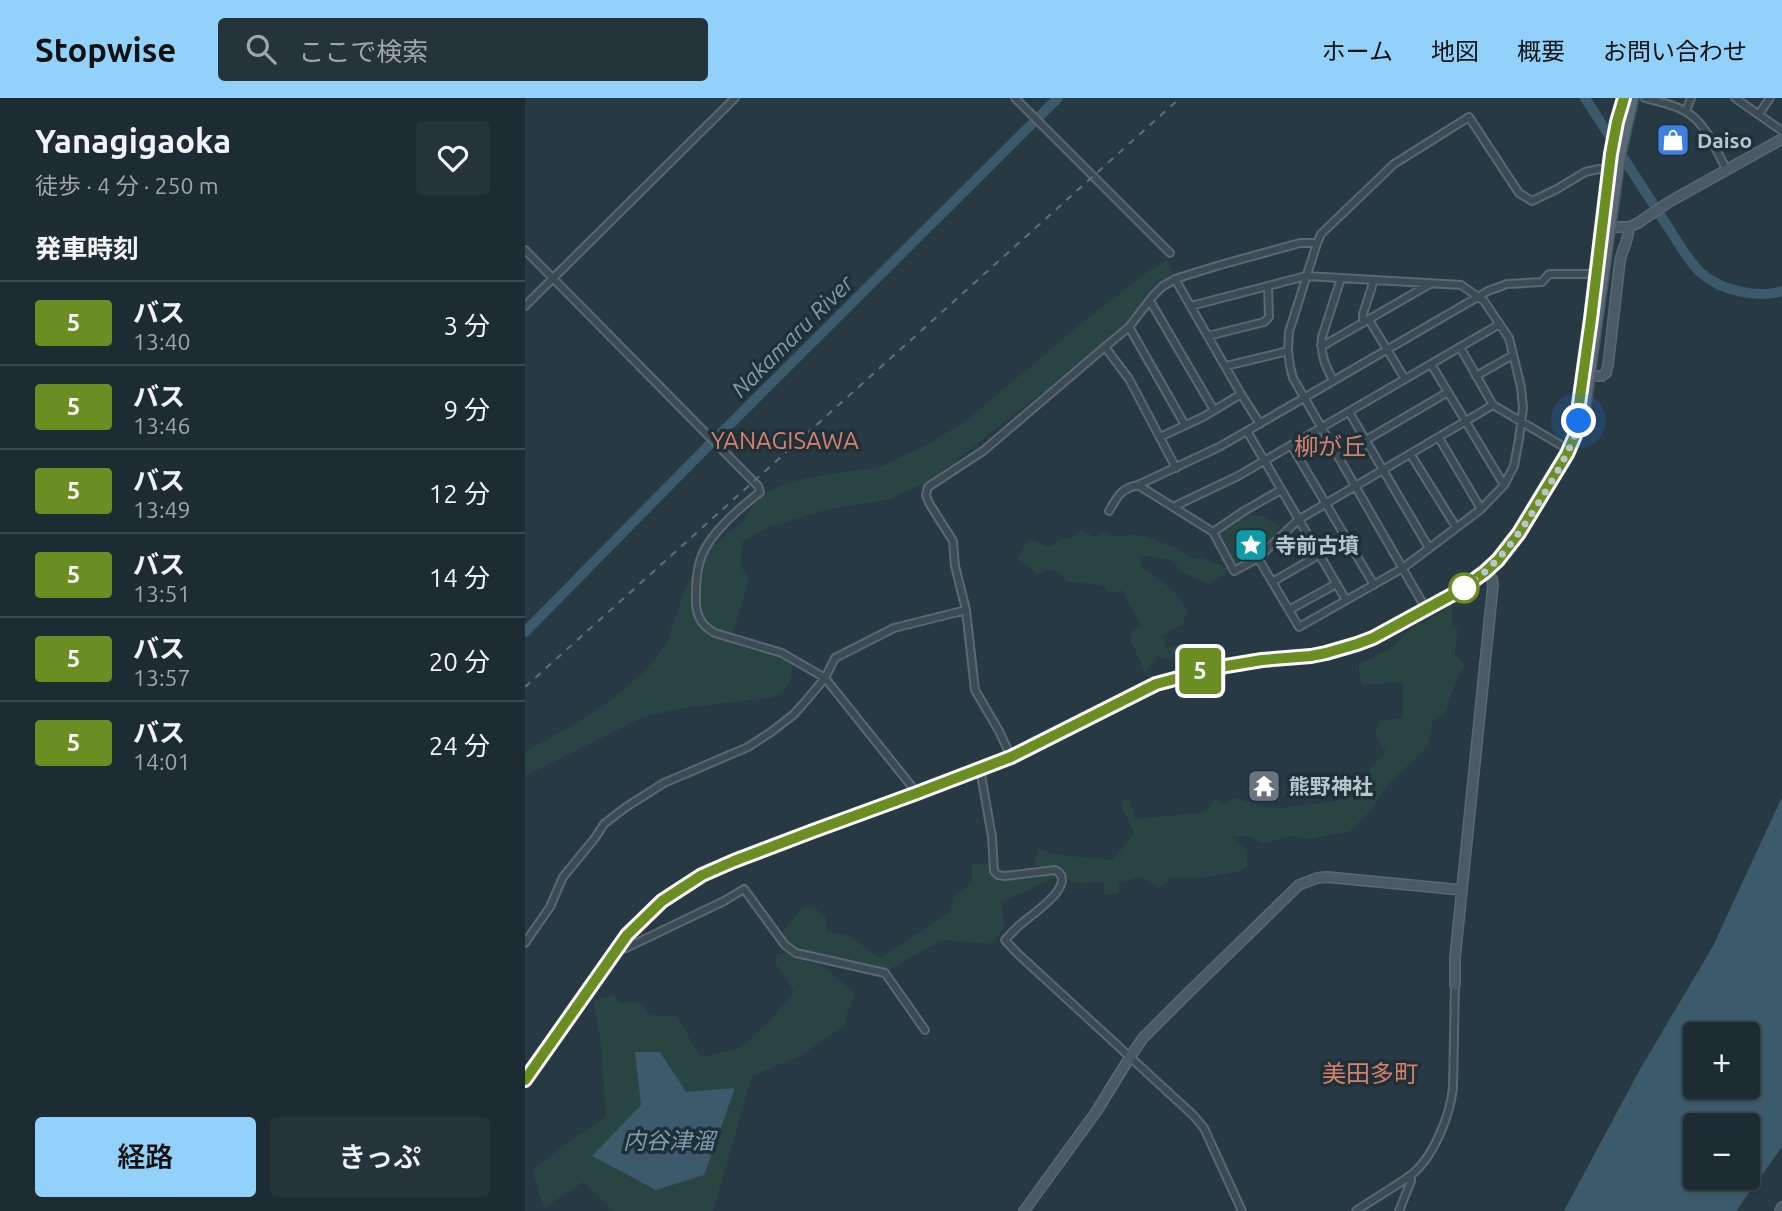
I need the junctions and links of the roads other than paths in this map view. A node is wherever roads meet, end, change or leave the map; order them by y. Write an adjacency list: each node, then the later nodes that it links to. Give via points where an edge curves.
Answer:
1 (735, 98): 22 (street)
2 (1015, 98): 19 (street)
3 (1624, 98): 14 (main road)
4 (1633, 98): 14 (main road)
5 (1645, 98): 9 (street)
6 (1691, 98): 9 (street)
7 (1735, 98): 10 (street)
8 (1770, 98): 10 (street)
9 (1686, 111): 13 (street, via 1702,125)
10 (1759, 114): 11 (street)
11 (1782, 131)
12 (1782, 139): 13 (street)
13 (1727, 170): 16 (street)
14 (1612, 172): 15 (main road); 17 (street, via 1584,172 1532,201 1519,193 1469,117 1394,164 1327,227); 20 (main road)
15 (1610, 227): 16 (street); 45 (main road)
16 (1629, 227): 45 (street, via 1620,261 1606,373)
17 (1317, 243): 21 (street); 24 (street, via 1300,243)
18 (525, 250): 22 (street)
19 (1170, 253)
20 (1596, 274): 28 (street, via 1549,274 1542,282 1507,284); 55 (main road)
21 (1306, 276): 23 (street); 27 (street); 40 (street)
22 (553, 278): 30 (street); 93 (street, via 758,486 760,492 732,514 702,553 697,615 715,633 782,653)
23 (1341, 278): 25 (street); 36 (street)
24 (1175, 279): 29 (street); 31 (street)
25 (1374, 280): 26 (street); 32 (street, via 1363,314)
26 (1430, 284): 28 (street, via 1461,285); 32 (street)
27 (1268, 286): 31 (street); 35 (street, via 1269,317)
28 (1478, 296): 33 (street); 39 (street)
29 (1150, 301): 34 (street); 52 (street)
30 (525, 306)
31 (1191, 306): 35 (street)
32 (1366, 322): 36 (street); 39 (street)
33 (1498, 324): 37 (street); 41 (street, via 1509,338)
34 (1129, 327): 38 (street); 58 (street)
35 (1208, 336): 43 (street)
36 (1321, 345): 47 (street)
37 (1459, 346): 42 (street); 44 (street)
38 (1105, 347): 61 (street, via 1129,379); 91 (street, via 982,451 928,487 929,503 953,541)
39 (1387, 349): 46 (street); 47 (street)
40 (1288, 351): 43 (street); 50 (street, via 1293,378)
41 (1513, 355): 44 (street); 54 (street)
42 (1431, 364): 46 (street); 48 (street)
43 (1226, 366): 49 (street)
44 (1476, 376): 51 (street)
45 (1591, 376): 55 (main road)
46 (1405, 379): 53 (street)
47 (1332, 380): 50 (street)
48 (1448, 392): 56 (street); 63 (street)
49 (1241, 394): 52 (street); 57 (street)
50 (1304, 398): 57 (street); 59 (street)
51 (1493, 405): 54 (street); 56 (street)
52 (1214, 410): 58 (street)
53 (1349, 412): 59 (street); 63 (street)
54 (1522, 421): 65 (street); 71 (street, via 1514,466)
55 (1579, 421): 65 (main road)
56 (1467, 422): 62 (street); 71 (street)
57 (1260, 424): 60 (street)
58 (1185, 425): 61 (street)
59 (1321, 428): 64 (street); 72 (street)
60 (1247, 431): 67 (street); 68 (street)
61 (1160, 437): 68 (street)
62 (1439, 438): 66 (street); 76 (street)
63 (1366, 440): 69 (street)
64 (1291, 445): 67 (street); 74 (street)
65 (1569, 450): 85 (main road, via 1519,533)
66 (1411, 454): 69 (street); 79 (street)
67 (1264, 460): 73 (street); 75 (street)
68 (1176, 468): 70 (street)
69 (1383, 470): 72 (street); 81 (street)
70 (1138, 485): 75 (street); 77 (street, via 1121,491)
71 (1504, 485): 76 (street)
72 (1356, 486): 74 (street); 84 (street)
73 (1281, 490): 78 (street); 80 (street)
74 (1326, 503): 78 (street); 88 (street)
75 (1173, 507): 80 (street)
76 (1481, 509): 79 (street)
77 (1109, 511)
78 (1299, 520): 82 (street); 83 (street)
79 (1456, 527): 81 (street)
80 (1213, 531): 83 (street, via 1234,571)
81 (1429, 548): 84 (street)
82 (1319, 555): 86 (street); 87 (street)
83 (1258, 558): 86 (street)
84 (1403, 568): 88 (street); 90 (street)
85 (1485, 572): 90 (main road); 97 (street, via 1493,585)
86 (1272, 582): 92 (street)
87 (1336, 584): 89 (street); 92 (street)
88 (1374, 585): 89 (street)
89 (1346, 600): 92 (street, via 1299,627)
90 (1426, 609): 94 (main road, via 1373,638 1326,653 1234,664 1156,684)
91 (966, 610): 93 (street, via 894,628 835,658); 94 (street, via 975,690)
92 (1289, 610)
93 (825, 678): 96 (street); 98 (street, via 793,715 748,747 664,783 604,824 563,877 550,907)
94 (1011, 757): 95 (main road)
95 (979, 769): 96 (main road); 102 (street, via 997,875 1055,870 1062,876 1054,895 1005,940)
96 (917, 793): 99 (main road, via 702,875 662,901)
97 (1462, 890): 100 (street); 102 (street, via 1327,877 1307,881 1291,891 1148,1032)
98 (525, 943)
99 (615, 951): 101 (street, via 744,889 796,953 885,973); 103 (main road)
100 (1455, 985): 104 (street, via 1452,1100 1436,1141)
101 (925, 1030)
102 (1130, 1057): 105 (street); 106 (street, via 1204,1128)
103 (525, 1080)
104 (1411, 1175): 107 (street); 108 (street)
105 (1024, 1211)
106 (1242, 1211)
107 (1356, 1211)
108 (1399, 1211)

